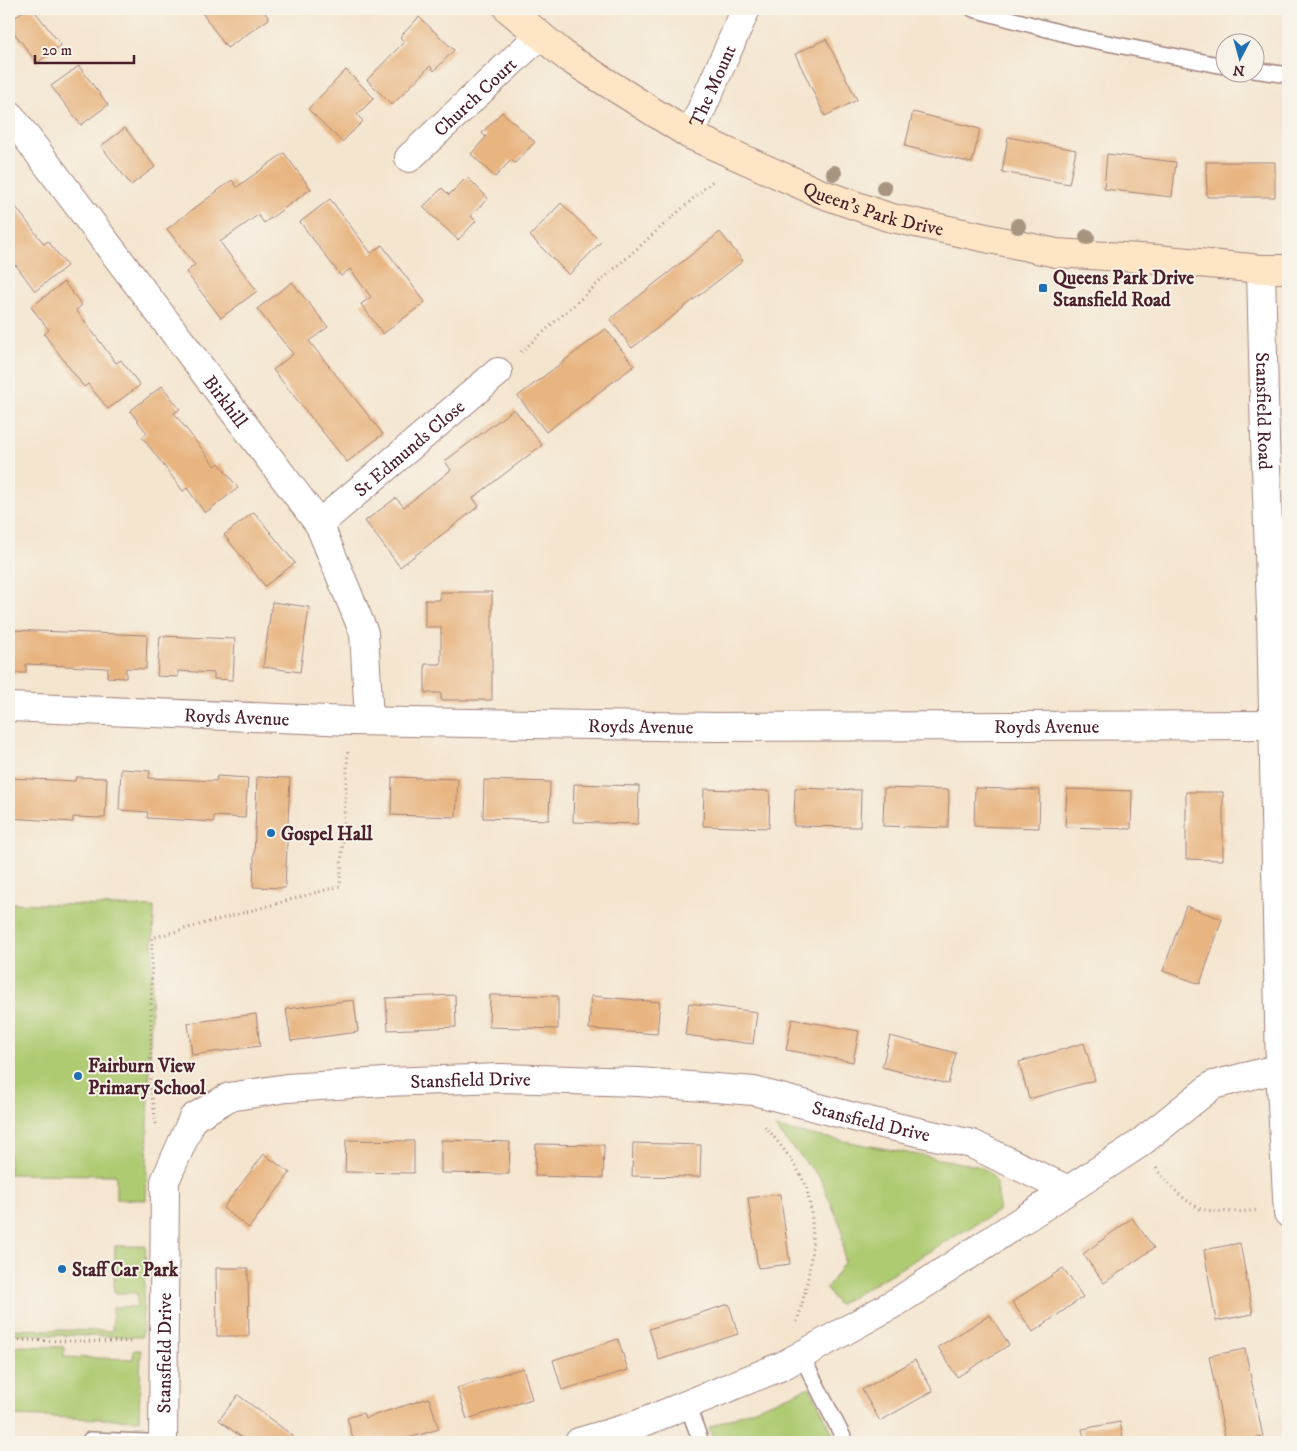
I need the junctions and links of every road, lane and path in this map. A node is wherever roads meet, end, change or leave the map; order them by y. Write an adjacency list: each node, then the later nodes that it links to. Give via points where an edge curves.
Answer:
1 (508, 9): 4 (street, Queen's Park Drive)
2 (746, 9): 9 (street, The Mount)
3 (973, 9): 5 (lane, via 1077,37)
4 (540, 35): 9 (street, Queen's Park Drive, via 568,58); 11 (street, Church Court)
5 (1214, 64)
6 (1264, 71): 7 (lane)
7 (1288, 75)
8 (9, 114): 16 (street, Birkhill)
9 (690, 135): 10 (street, Queen's Park Drive)
10 (740, 157): 12 (street, Queen's Park Drive, via 817,192 888,217 1056,253); 14 (path)
11 (409, 158)
12 (1261, 269): 13 (street, Queen's Park Drive); 15 (street, Stansfield Road)
13 (1288, 269)
14 (498, 372): 16 (street, St Edmunds Close)
15 (1276, 439): 17 (street, Stansfield Road)
16 (319, 524): 19 (street, Birkhill, via 364,633)
17 (1280, 610): 20 (street, Stansfield Road)
18 (9, 707): 19 (street, Royds Avenue)
19 (359, 720): 20 (street, Royds Avenue, via 716,727); 23 (path, via 340,886 152,938 150,1084)
20 (1273, 725): 21 (street, Stansfield Road)
21 (1280, 1068): 24 (street, via 1213,1085); 26 (street, Stansfield Road)
22 (734, 1089): 25 (street, Stansfield Drive, via 754,1090 972,1144); 29 (street, Stansfield Drive, via 639,1082 501,1078 287,1088 229,1097 193,1118 165,1181); 30 (path, via 788,1155 806,1188 813,1246 794,1334)
23 (157, 1132)
24 (1139, 1144): 25 (street); 26 (path, via 1171,1188 1201,1209 1244,1212)
25 (1068, 1190): 30 (street, via 900,1300)
26 (1288, 1204): 27 (street, Stansfield Road)
27 (1288, 1213)
28 (9, 1340): 29 (path)
29 (164, 1343): 36 (street, Stansfield Drive)
30 (801, 1355): 31 (street, via 782,1366); 39 (lane)
31 (687, 1404): 37 (street, via 634,1426); 38 (lane)
32 (9, 1439): 33 (path)
33 (30, 1440)
34 (90, 1442): 35 (lane)
35 (148, 1442)
36 (163, 1442)
37 (579, 1442)
38 (701, 1442)
39 (843, 1442)

